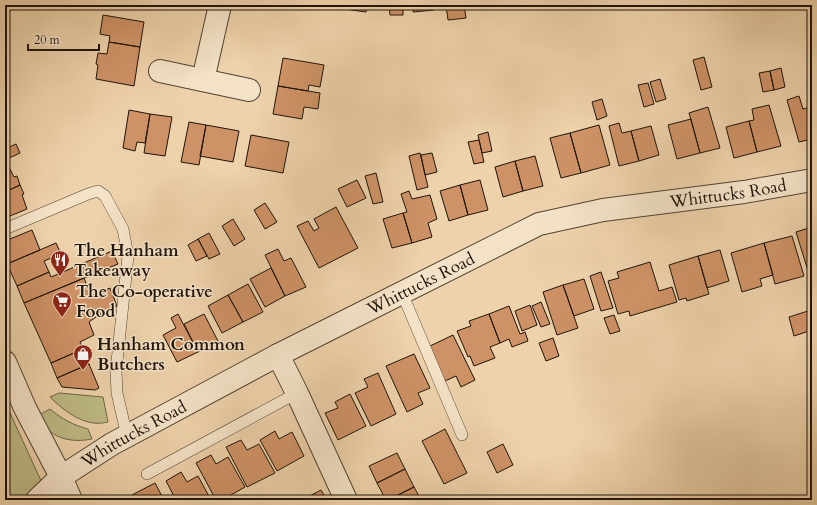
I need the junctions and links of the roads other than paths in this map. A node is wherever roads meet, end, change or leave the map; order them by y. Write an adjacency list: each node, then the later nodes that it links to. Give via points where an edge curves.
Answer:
1 (220, 5): 3 (street)
2 (160, 71): 3 (street)
3 (203, 80): 4 (street)
4 (248, 90)
5 (812, 180): 7 (street, Whittucks Road, via 744,192 603,210 539,224)
6 (5, 229): 12 (lane, via 88,194 98,191 105,196 123,228 128,256 116,371 117,392)
7 (402, 293): 8 (street, Whittucks Road); 11 (lane)
8 (278, 355): 10 (street); 12 (street, Whittucks Road)
9 (5, 362): 14 (street, via 25,408)
10 (297, 393): 13 (lane); 17 (street)
11 (462, 435)
12 (127, 436): 14 (street, Whittucks Road)
13 (147, 474)
14 (61, 477): 15 (street, Whittucks Road); 16 (street)
15 (37, 500)
16 (71, 500)
17 (346, 500)

